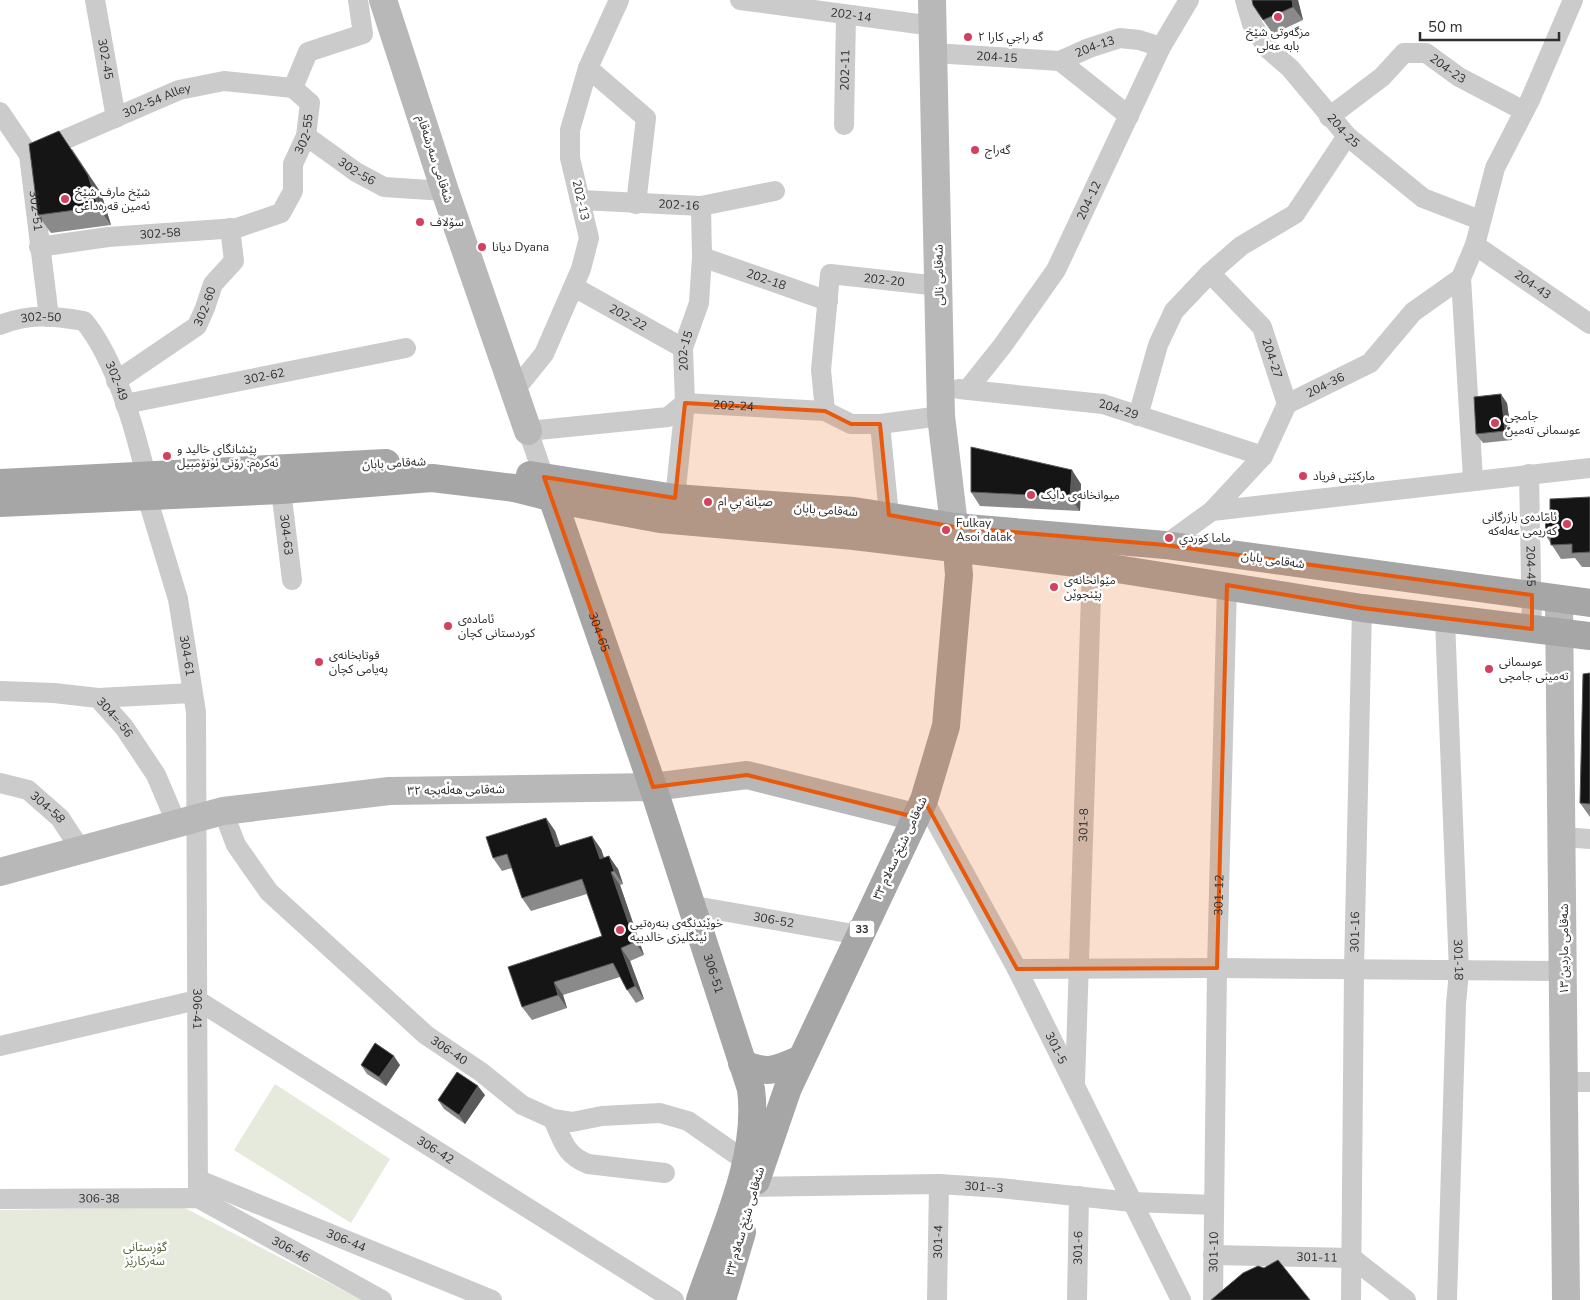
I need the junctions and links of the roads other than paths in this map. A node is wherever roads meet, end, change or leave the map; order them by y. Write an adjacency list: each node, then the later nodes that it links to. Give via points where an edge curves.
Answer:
1 (95, 0): 20 (street, 302-45)
2 (358, 0): 15 (street, via 363,34 308,52)
3 (383, 0): 25 (street, شەقامی سەرشەقام)
4 (619, 0): 14 (street, 202-13)
5 (740, 0): 10 (street, 202-14)
6 (1189, 0): 11 (street, 204-12)
7 (1245, 0): 19 (street, 204-25, via 1252,24 1268,49 1290,68)
8 (1573, 0): 16 (street)
9 (932, 13): 10 (street, 202-14); 12 (street, شەقامی نالی)
10 (846, 15): 21 (street, 202-11)
11 (1161, 47): 13 (street, 204-13, via 1120,38); 18 (street, 204-12)
12 (933, 53): 13 (street, 204-15); 39 (street, شەقامی نالی)
13 (1060, 61): 18 (street)
14 (588, 68): 27 (street, 202-13, via 570,130 570,158); 28 (street, via 646,118)
15 (293, 88): 20 (street, 302-54 Alley, via 224,81 178,90); 22 (street, 302-55, via 310,103)
16 (1524, 111): 19 (street, 204-23, via 1459,77 1426,53 1404,52 1382,77); 31 (street, via 1495,168)
17 (0, 112): 24 (street, 302-51)
18 (1129, 116): 49 (street, 204-12, via 1056,270 1003,345)
19 (1329, 117): 23 (street, 204-25)
20 (116, 118): 24 (street, 302-54 Alley)
21 (844, 125)
22 (306, 136): 25 (street, 302-56, via 356,172 384,186); 30 (street, 302-55, via 293,164 293,191)
23 (1347, 136): 31 (street, 204-25, via 1423,198); 36 (street, via 1295,214 1241,246)
24 (29, 155): 34 (street, 302-51)
25 (445, 191): 48 (street, شەقامی سەرشەقام)
26 (775, 191): 29 (street, 202-16)
27 (581, 200): 28 (street, 202-16); 38 (street, 202-13, via 589,238)
28 (636, 204): 29 (street, 202-16)
29 (701, 206): 35 (street, 202-15)
30 (281, 213): 32 (street, 302-58)
31 (1480, 220): 33 (street)
32 (230, 228): 34 (street, 302-58, via 108,237); 47 (street, 302-60, via 234,261 213,284 197,326)
33 (1475, 245): 37 (street); 43 (street, 204-43)
34 (39, 247): 41 (street, 302-51)
35 (702, 257): 40 (street, 202-18); 46 (street, 202-15, via 699,303)
36 (1210, 273): 52 (street, 204-27, via 1262,327); 54 (street, via 1174,311 1158,345)
37 (1461, 278): 52 (street, 204-36, via 1413,312 1370,363); 60 (street)
38 (574, 286): 46 (street, 202-22); 48 (street, 202-13, via 544,354)
39 (939, 286): 40 (street, 202-20, via 830,274); 49 (street, شەقامی نالی)
40 (828, 301): 53 (street, via 821,370)
41 (49, 317): 42 (street, 302-50); 44 (street, 302-50, via 20,317)
42 (84, 321): 47 (street, 302-49)
43 (1590, 324)
44 (0, 325)
45 (406, 348): 50 (street, 302-62)
46 (683, 348): 51 (street, 202-15)
47 (116, 381): 50 (street, 302-49)
48 (514, 391): 56 (street, شەقامی سەرشەقام)
49 (950, 398): 54 (street, 204-29, via 1103,404); 55 (street, 202-24); 69 (street, شەقامی نالی)
50 (125, 404): 62 (street, 302-49, via 139,445)
51 (685, 404): 53 (street, 202-24); 56 (street, via 668,418); 65 (street, 202-15)
52 (1287, 404): 57 (street)
53 (825, 411): 55 (street, 202-24, via 851,424)
54 (1138, 416): 57 (street, 204-29)
55 (880, 424): 68 (street)
56 (528, 431): 63 (street)
57 (1263, 456): 67 (street)
58 (1590, 468): 59 (street)
59 (1529, 474): 60 (street); 74 (street, 204-45)
60 (1473, 479): 67 (street)
61 (0, 483): 62 (main road, شەقامی بابان)
62 (147, 487): 63 (main road, شەقامی بابان, via 430,460); 64 (main road); 66 (main road); 83 (street, 304-61, via 178,599)
63 (548, 487): 64 (main road, via 514,488 432,478); 65 (main road, شەقامی بابان); 69 (main road, via 660,519 854,536); 86 (main road, 304-65)
64 (281, 490): 72 (street, 304-63)
65 (674, 498): 68 (main road, شەقامی بابان)
66 (0, 503)
67 (1212, 511): 70 (street)
68 (889, 515): 69 (main road, شەقامی بابان)
69 (956, 538): 70 (main road, شەقامی بابان); 71 (main road); 87 (main road, شەقامی شێخ سەلام ٣٣ / 33, via 959,575 946,726)
70 (1165, 545): 74 (main road, شەقامی بابان)
71 (1092, 565): 73 (main road); 98 (street, 301-8)
72 (292, 580)
73 (1227, 585): 77 (main road); 96 (street, 301-12)
74 (1532, 595): 75 (main road, شەقامی بابان); 79 (street, 204-45)
75 (1559, 599): 76 (main road, شەقامی بابان); 80 (street, شەقامی ماردین ١٣)
76 (1590, 603)
77 (1362, 608): 78 (main road); 99 (street, 301-16)
78 (1445, 620): 79 (main road); 101 (street, 301-18)
79 (1532, 629): 80 (main road)
80 (1559, 632): 81 (main road); 90 (street, شەقامی ماردین ١٣)
81 (1590, 636)
82 (0, 691): 84 (street, 304=-56, via 54,692)
83 (192, 693): 84 (street); 89 (street, 304-61, via 196,712)
84 (98, 698): 89 (street, 304=-56, via 124,727)
85 (0, 783): 92 (street, 304-58, via 28,790 60,818)
86 (653, 787): 87 (street, شەقامی هەڵەبجە ٣٢, via 747,775); 88 (street, شەقامی هەڵەبجە ٣٢, via 389,791); 94 (main road, 306-51)
87 (919, 808): 95 (main road, شەقامی شێخ سەلام ٣٣ / 33); 97 (street, 301-5)
88 (223, 811): 89 (street, شەقامی هەڵەبجە ٣٢); 108 (street, 306-40, via 236,845 269,892 311,932 426,1035 481,1072 522,1105)
89 (186, 820): 92 (street, شەقامی هەڵەبجە ٣٢); 102 (street, 306-41)
90 (1563, 837): 91 (street); 100 (street, شەقامی ماردین ١٣)
91 (1590, 839)
92 (81, 850): 93 (street, شەقامی هەڵەبجە ٣٢)
93 (0, 872)
94 (690, 905): 95 (street, 306-52); 105 (main road, 306-51)
95 (859, 935): 104 (main road, شەقامی شێخ سەلام ٣٣ / 33)
96 (1217, 968): 98 (street); 99 (street); 116 (street, 301-12)
97 (1017, 969): 98 (street); 107 (street, 301-5)
98 (1078, 970): 107 (street, 301-8)
99 (1354, 970): 101 (street); 118 (street, 301-16)
100 (1564, 971): 101 (street); 106 (street, شەقامی ماردین ١٣)
101 (1459, 972): 131 (street, 301-18)
102 (197, 1000): 103 (street); 112 (street, 306-41); 122 (street, 306-42)
103 (0, 1046)
104 (801, 1059): 105 (main road, via 777,1070 758,1071); 110 (main road, شەقامی شێخ سەلام ٣٣ / 33)
105 (742, 1063): 110 (main road, 306-51, via 754,1109)
106 (1577, 1082): 132 (street, شەقامی ماردین ١٣)
107 (1075, 1086): 115 (street, 301-5)
108 (553, 1119): 109 (street, via 568,1152 576,1159 588,1164); 110 (street, 306-40, via 572,1122 602,1116 660,1113 688,1121)
109 (664, 1173)
110 (751, 1175): 111 (street, 301--3); 119 (main road, شەقامی شێخ سەلام ٣٣ / 33)
111 (939, 1184): 113 (street, 301--3); 125 (street, 301-4)
112 (199, 1189): 114 (street, 306-38); 120 (street, 306-46); 121 (street, 306-44)
113 (1079, 1196): 115 (street, 301--3); 126 (street, 301-6)
114 (0, 1199)
115 (1132, 1202): 116 (street, 301--3); 127 (street, 301-5)
116 (1214, 1205): 117 (street, 301-10)
117 (1213, 1255): 118 (street, 301-11); 128 (street, 301-10)
118 (1352, 1258): 129 (street, 301-16); 130 (street, 301-11)
119 (722, 1264): 123 (main road, شەقامی شێخ سەلام ٣٣ / 33); 124 (main road, شەقامی شێخ سەلام ٣٣ / 33)
120 (382, 1300)
121 (492, 1300)
122 (674, 1300)
123 (700, 1300)
124 (722, 1300)
125 (937, 1300)
126 (1077, 1300)
127 (1180, 1300)
128 (1213, 1300)
129 (1351, 1300)
130 (1406, 1300)
131 (1447, 1300)
132 (1566, 1300)

